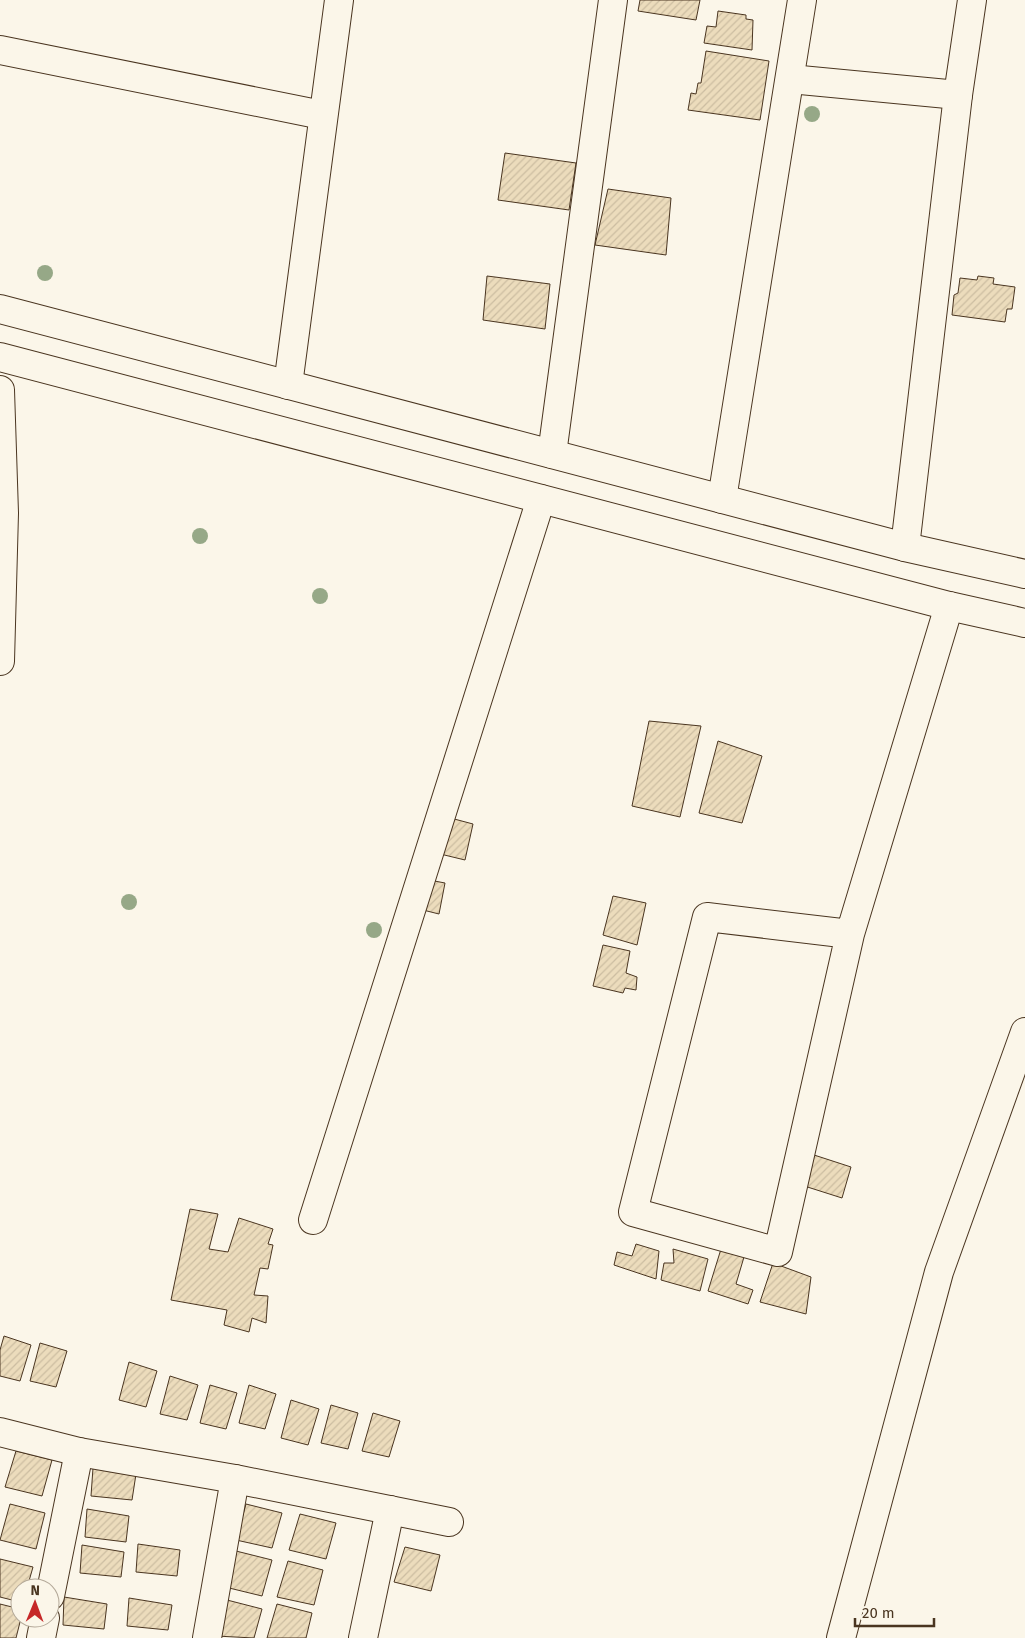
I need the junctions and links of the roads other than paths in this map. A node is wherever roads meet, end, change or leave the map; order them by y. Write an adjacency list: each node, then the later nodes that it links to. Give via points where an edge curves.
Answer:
1 (339, 0): 8 (main road)
2 (613, 0): 13 (main road)
3 (802, 0): 6 (main road)
4 (972, 0): 7 (main road)
5 (0, 50): 8 (main road)
6 (790, 79): 7 (main road); 15 (main road)
7 (958, 96): 16 (main road)
8 (322, 115): 11 (main road)
9 (0, 309): 11 (main road)
10 (0, 357): 14 (main road)
11 (288, 384): 13 (main road)
12 (0, 390): 20 (main road, via 4,513)
13 (552, 454): 15 (main road)
14 (541, 499): 18 (main road); 23 (main road)
15 (722, 499): 16 (main road)
16 (905, 547): 17 (main road)
17 (1025, 574)
18 (949, 606): 19 (main road); 21 (main road)
19 (1025, 623)
20 (0, 661)
21 (850, 934): 21 (main road, via 707,916 633,1212 778,1252)
22 (1025, 1032): 32 (main road, via 939,1272)
23 (313, 1220)
24 (0, 1432): 25 (main road)
25 (80, 1452): 26 (main road); 29 (main road)
26 (236, 1479): 27 (main road); 30 (main road)
27 (390, 1510): 28 (main road); 31 (main road)
28 (449, 1522)
29 (54, 1578)
30 (207, 1638)
31 (363, 1638)
32 (841, 1638)

